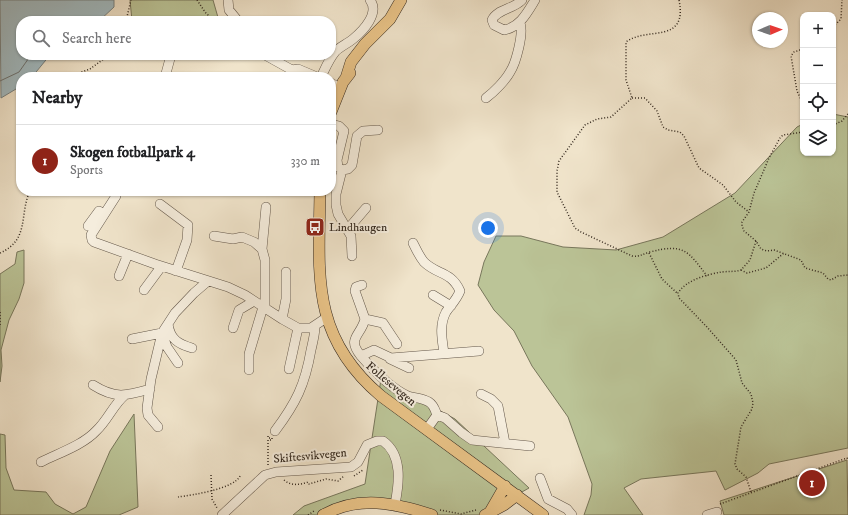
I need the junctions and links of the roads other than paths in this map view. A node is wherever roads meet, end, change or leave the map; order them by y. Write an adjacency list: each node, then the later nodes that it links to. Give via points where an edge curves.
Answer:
1 (228, 0): 6 (street, via 229,10)
2 (370, 0): 8 (street, via 374,13 354,38)
3 (401, 0): 17 (main road, via 371,47 346,78)
4 (522, 0): 7 (street, via 495,15 492,20 497,28 504,30)
5 (536, 0): 7 (street)
6 (234, 16)
7 (520, 23): 18 (street, via 522,29 510,72)
8 (336, 50)
9 (170, 60): 13 (street)
10 (274, 60): 14 (street)
11 (284, 60): 15 (street)
12 (330, 60): 16 (street)
13 (167, 72)
14 (295, 72)
15 (295, 72)
16 (324, 72)
17 (336, 86)
18 (486, 98)
19 (336, 125): 21 (street, via 344,131 337,160 338,167)
20 (378, 130): 21 (street, via 363,131 357,136 352,165 348,170)
21 (342, 170): 29 (street, via 336,205 338,214)
22 (116, 196): 27 (street)
23 (320, 196): 46 (main road, Follesevegen, via 320,286)
24 (160, 204): 36 (street, via 188,225 188,240)
25 (266, 207): 32 (street)
26 (366, 208): 29 (street)
27 (104, 215): 28 (street, via 99,211); 33 (street, via 91,235 92,240)
28 (88, 226)
29 (348, 229): 34 (street)
30 (214, 236): 32 (street, via 233,239 242,237)
31 (413, 243): 44 (street, via 425,263 448,274 457,284 460,291)
32 (262, 249): 45 (street, via 266,260)
33 (128, 254): 35 (street); 38 (street)
34 (352, 256)
35 (161, 267): 36 (street); 41 (street)
36 (176, 271): 39 (street)
37 (286, 272): 47 (street, via 286,299)
38 (119, 276)
39 (208, 282): 43 (street, via 228,287); 49 (street, via 194,293)
40 (362, 285): 48 (street, via 356,287 355,291)
41 (144, 290)
42 (433, 295): 44 (street)
43 (254, 301): 45 (street); 51 (street, via 239,310)
44 (451, 306): 58 (street, via 443,319 441,330)
45 (264, 308): 47 (street); 64 (street, via 249,354)
46 (326, 318): 50 (street); 71 (main road, Follesevegen, via 338,347 360,375 381,396)
47 (282, 319): 52 (street)
48 (365, 319): 55 (street, via 383,323); 59 (street, Follesevegen, via 354,339)
49 (168, 324): 53 (street); 56 (street, via 169,333 179,344)
50 (315, 326): 52 (street); 72 (street, via 306,376 295,403)
51 (233, 328)
52 (298, 328): 62 (street)
53 (162, 333): 54 (street); 61 (street, via 167,347); 66 (street)
54 (132, 339)
55 (397, 344)
56 (192, 348)
57 (479, 351): 58 (street, Follesevegen)
58 (444, 353): 60 (street, Follesevegen)
59 (361, 356): 60 (street, Follesevegen, via 374,350); 69 (street, Follesevegen, via 396,389 428,401)
60 (389, 358): 63 (street, Follesevegen)
61 (178, 363)
62 (288, 368)
63 (409, 368)
64 (249, 370)
65 (93, 385): 68 (street, via 104,392)
66 (150, 389): 68 (street); 70 (street, via 148,415)
67 (481, 394): 73 (street, via 498,406)
68 (125, 395): 75 (street, via 88,439)
69 (437, 415): 71 (street); 73 (street, Follesevegen, via 445,418 472,440)
70 (158, 427)
71 (427, 429): 77 (main road, Follesevegen)
72 (275, 431)
73 (505, 443): 74 (street, Follesevegen)
74 (530, 446)
75 (41, 462)
76 (540, 478): 86 (street, via 548,499 567,509)
77 (505, 486): 78 (main road, Follesevegen); 80 (main road)
78 (517, 495): 80 (main road, via 504,505); 85 (main road, Follesevegen)
79 (395, 504): 81 (street, Skiftesvikvegen, via 398,468 392,449 383,441 377,441 367,445 358,462 351,467 265,475); 82 (main road); 84 (main road, via 361,503)
80 (485, 511)
81 (225, 512)
82 (435, 512)
83 (716, 512): 87 (street)
84 (323, 515)
85 (543, 515)
86 (572, 515)
87 (707, 515)

